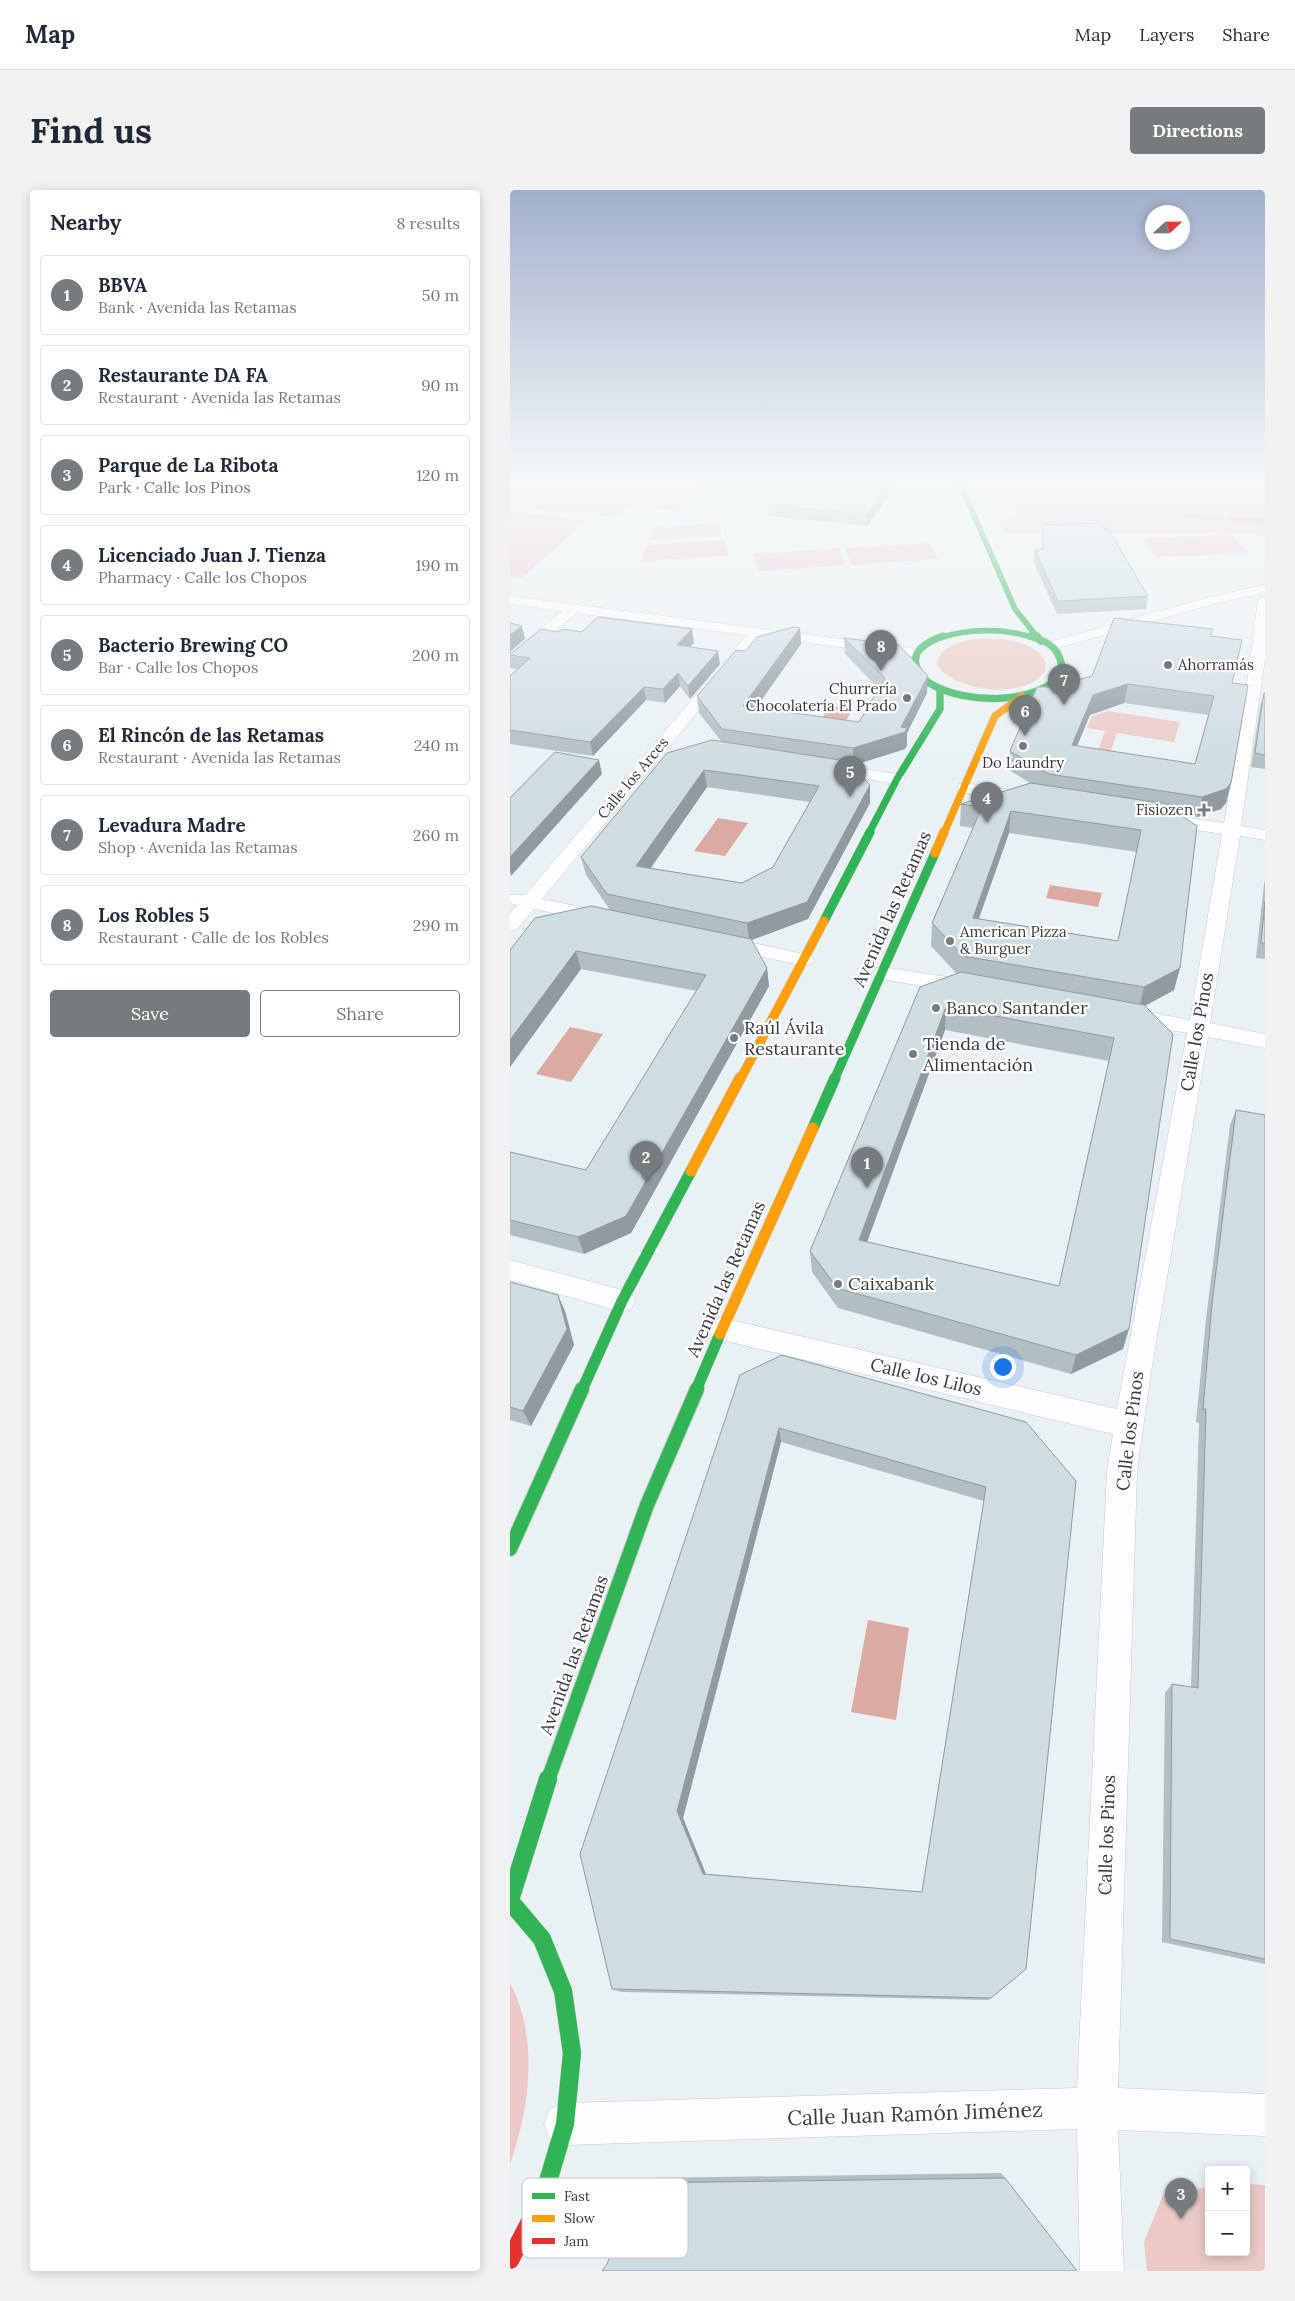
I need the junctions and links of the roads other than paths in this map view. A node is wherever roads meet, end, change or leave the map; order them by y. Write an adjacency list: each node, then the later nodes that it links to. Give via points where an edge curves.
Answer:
1 (995, 578): 6 (street)
2 (1265, 589): 9 (street)
3 (510, 600): 5 (street)
4 (1265, 600): 21 (street, Calle los Pinos, via 1251,714)
5 (572, 609): 8 (street); 11 (street)
6 (1009, 615): 7 (street); 9 (street)
7 (990, 630): 9 (street, via 1009,632); 10 (street, via 945,636 928,643)
8 (757, 632): 10 (street); 14 (street, Calle los Arces)
9 (1045, 644): 13 (street, via 1060,656 1064,666 1061,676 1042,690)
10 (918, 653): 12 (street, via 914,662 918,672 926,681)
11 (510, 661)
12 (940, 688): 13 (street, via 979,698); 17 (street, via 940,709)
13 (1022, 696): 18 (street, Avenida las Retamas, via 994,716)
14 (663, 743): 15 (street); 24 (street, Calle los Arces)
15 (681, 746)
16 (813, 766): 17 (street)
17 (897, 779): 28 (street)
18 (965, 788): 19 (street); 29 (street, Avenida las Retamas)
19 (1049, 801)
20 (1144, 816): 21 (street)
21 (1231, 830): 22 (street); 32 (street, Calle los Pinos)
22 (1265, 835)
23 (510, 898): 24 (street)
24 (529, 902): 25 (street); 26 (street, Calle los Arces)
25 (625, 922)
26 (510, 925)
27 (711, 940): 28 (street)
28 (804, 960): 35 (street)
29 (883, 973): 30 (street); 36 (street, Avenida las Retamas)
30 (983, 990)
31 (1110, 1012): 32 (street)
32 (1198, 1028): 33 (street); 37 (street, Calle los Pinos)
33 (1265, 1041)
34 (510, 1270): 35 (street)
35 (622, 1301): 38 (street)
36 (722, 1328): 37 (street, Calle los Lilos); 39 (street, Avenida las Retamas, via 644,1514 552,1767)
37 (1130, 1425): 40 (street, Calle los Pinos, via 1122,1471)
38 (510, 1549)
39 (510, 1901): 42 (street, via 542,1939 563,1991 572,2053)
40 (1096, 2108): 41 (street, Calle Juan Ramón Jiménez); 42 (street, Calle Juan Ramón Jiménez); 46 (street, Calle los Pinos)
41 (1265, 2115)
42 (565, 2124): 43 (street)
43 (549, 2178)
44 (522, 2238): 45 (street)
45 (510, 2260)
46 (1102, 2271)

